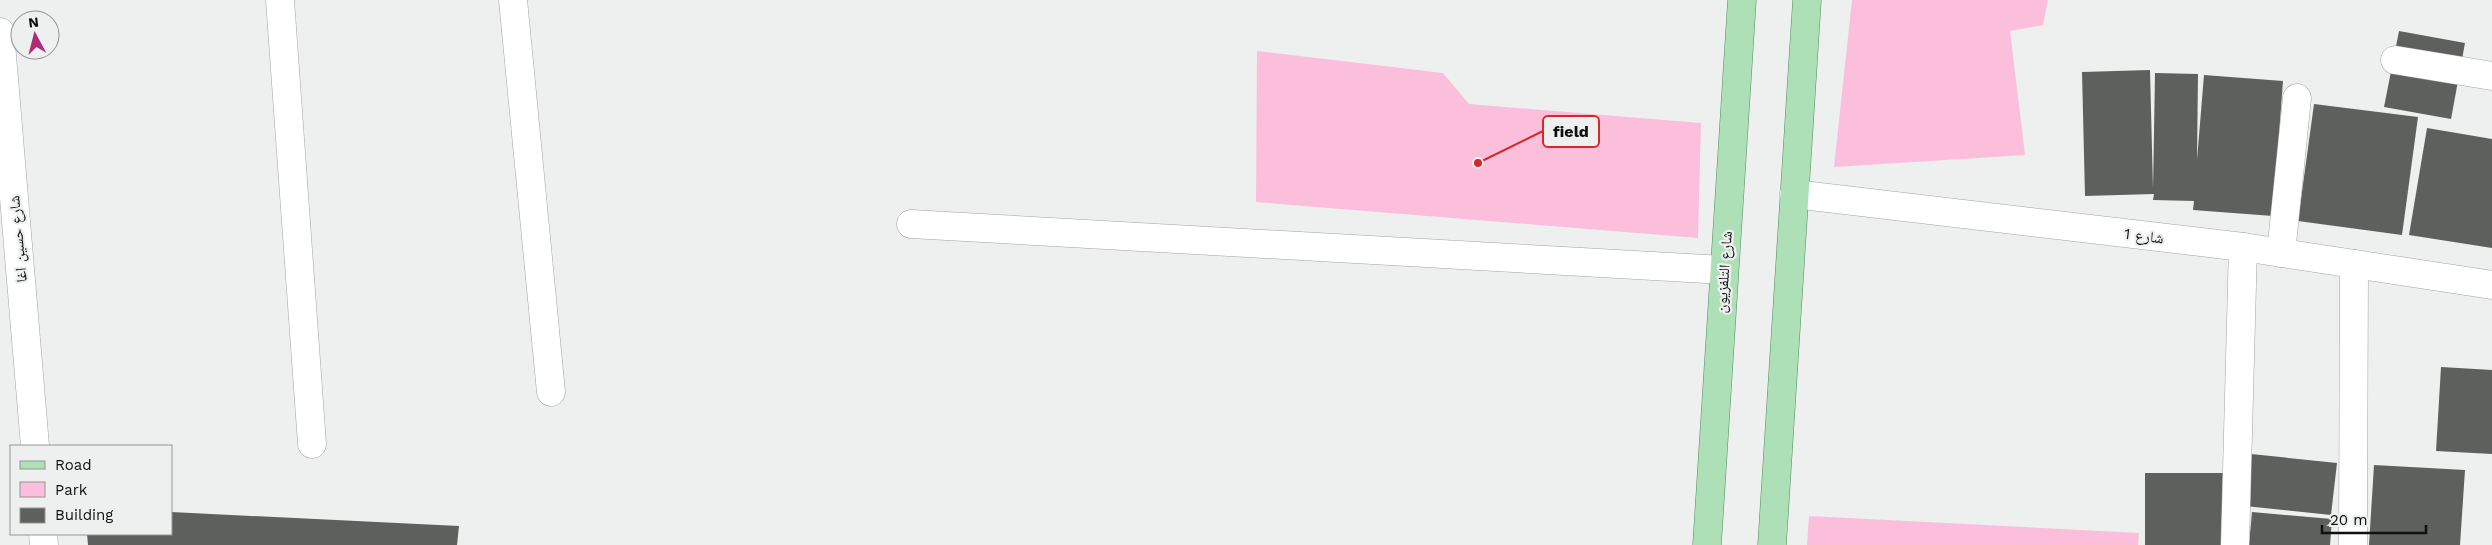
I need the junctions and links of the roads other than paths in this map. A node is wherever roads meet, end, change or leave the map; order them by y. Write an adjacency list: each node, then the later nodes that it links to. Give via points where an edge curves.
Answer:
1 (280, 0): 17 (street)
2 (513, 0): 16 (street)
3 (1742, 0): 14 (main road, شارع التلفزيون)
4 (1807, 0): 9 (main road)
5 (0, 42): 18 (street, شارع حسين اغا)
6 (2395, 60): 7 (street)
7 (2492, 76)
8 (2297, 98): 12 (street)
9 (1794, 194): 11 (street, شارع 1); 20 (main road)
10 (911, 224): 14 (street)
11 (2243, 247): 12 (street, شارع 1); 21 (street)
12 (2281, 253): 13 (street, شارع 1)
13 (2354, 264): 15 (street, شارع 1); 22 (street)
14 (1724, 270): 19 (main road, شارع التلفزيون)
15 (2492, 285)
16 (551, 392)
17 (312, 444)
18 (35, 445)
19 (1707, 545)
20 (1772, 545)
21 (2235, 545)
22 (2353, 545)

